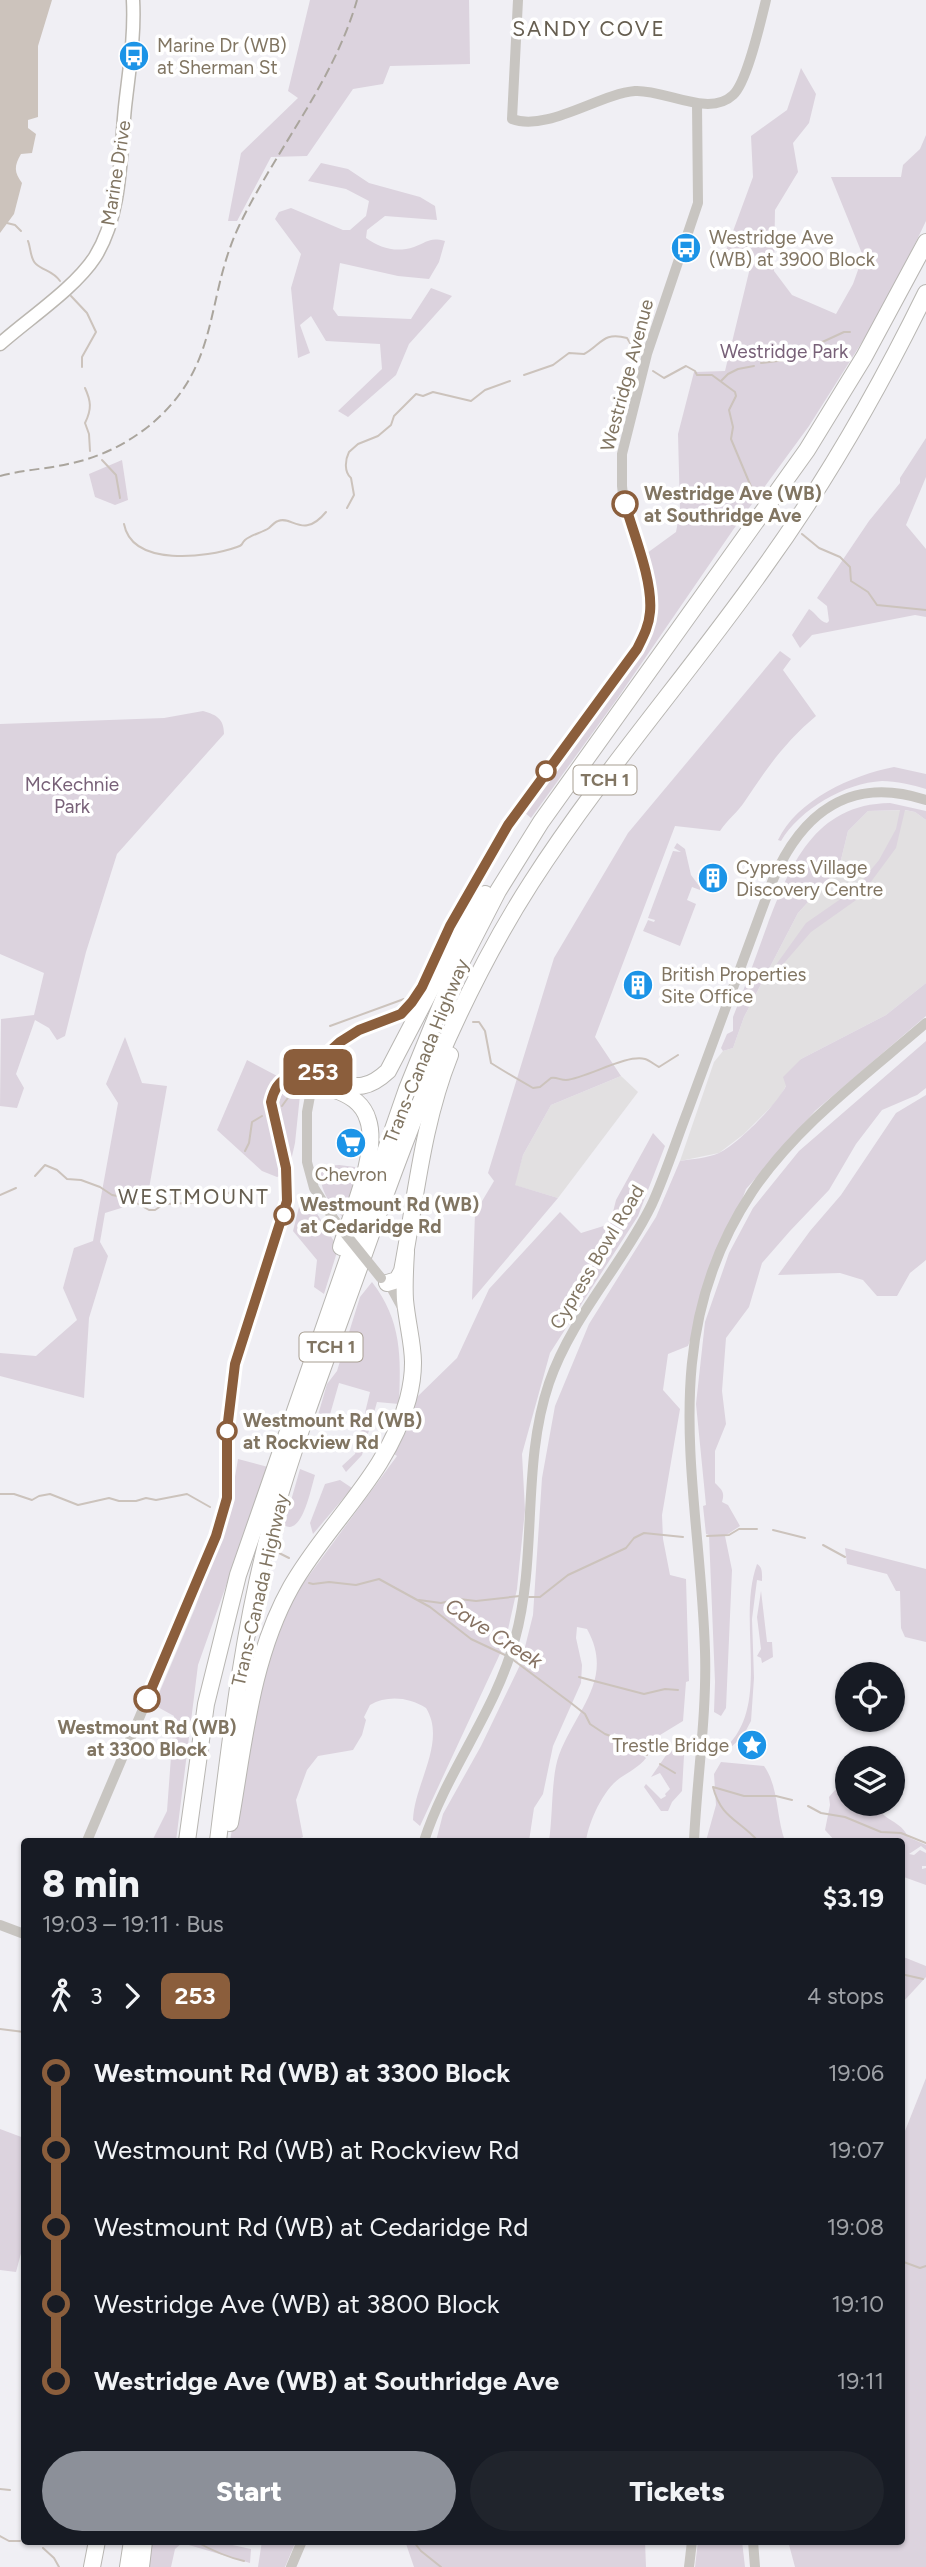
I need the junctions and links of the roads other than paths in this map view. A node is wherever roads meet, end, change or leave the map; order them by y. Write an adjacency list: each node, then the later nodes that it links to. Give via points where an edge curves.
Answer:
1 (133, 0): 7 (main road, Marine Drive, via 110,226 87,268)
2 (518, 0): 4 (street, via 512,119 523,124 562,115 632,91)
3 (766, 0): 4 (street, via 741,86 726,100)
4 (697, 104): 12 (street, Westridge Avenue, via 698,203 647,354 622,454 624,503 650,603 644,635 508,825 412,1002 401,1014 340,1042 329,1052)
5 (926, 242): 8 (highway, Trans-Canada Highway / TCH 1, via 807,450)
6 (926, 293): 10 (highway, Trans-Canada Highway / TCH 1, via 860,419 799,517)
7 (0, 344)
8 (557, 799): 12 (highway, via 524,837 482,899 388,1071 356,1086); 16 (highway, Trans-Canada Highway / TCH 1, via 498,891 437,1013)
9 (926, 800): 21 (street, Cypress Bowl Road, via 885,792 832,805 800,831 778,867 652,1203 576,1324 549,1385 536,1442 527,1577 516,1638)
10 (532, 881): 13 (highway, via 439,1085 423,1144); 19 (highway, Trans-Canada Highway / TCH 1, via 478,974 432,1071 295,1447 247,1633)
11 (926, 1023): 22 (street, via 802,1133 768,1170 729,1231 702,1302 689,1391 705,1654)
12 (314, 1082): 14 (street, Westridge Avenue, bridge, via 307,1112 307,1162 314,1188); 16 (highway, via 356,1101 369,1122 370,1140); 17 (street, via 287,1078 271,1102 286,1168 287,1201 235,1364 226,1448 229,1484 222,1516)
13 (406, 1252): 14 (highway, via 397,1280); 15 (highway, via 405,1300)
14 (384, 1280): 15 (street, Westridge Avenue, via 401,1303)
15 (411, 1333): 20 (highway, via 412,1382 385,1457 306,1562 274,1622 253,1692)
16 (292, 1415): 18 (highway, Trans-Canada Highway / TCH 1, via 223,1629 202,1728)
17 (88, 1838)
18 (187, 1838)
19 (218, 1838)
20 (228, 1838)
21 (425, 1838)
22 (694, 1838)
23 (0, 1925): 24 (street)
24 (21, 1933)
25 (96, 2545): 32 (highway)
26 (103, 2545): 33 (highway)
27 (131, 2545): 34 (highway)
28 (144, 2545): 35 (highway)
29 (300, 2545): 36 (street)
30 (692, 2545): 37 (street)
31 (753, 2545): 38 (street)
32 (92, 2567)
33 (100, 2567)
34 (128, 2567)
35 (141, 2567)
36 (291, 2567)
37 (689, 2567)
38 (755, 2567)

